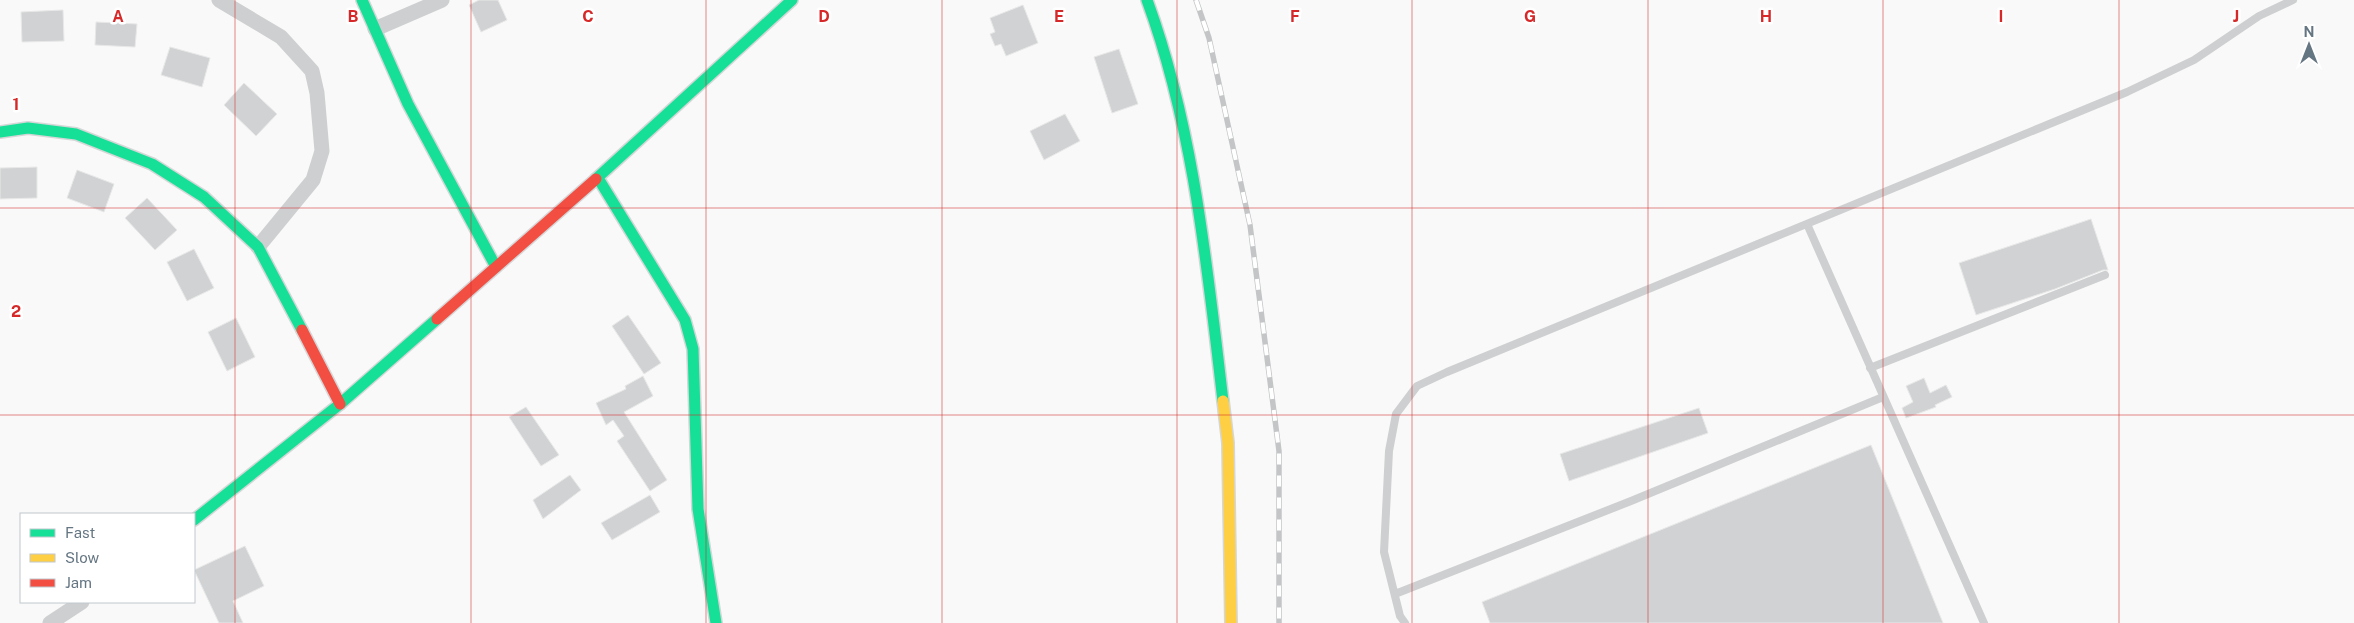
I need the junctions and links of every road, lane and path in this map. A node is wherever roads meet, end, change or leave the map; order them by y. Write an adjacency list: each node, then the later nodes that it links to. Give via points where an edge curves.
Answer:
1 (219, 0): 11 (street, via 281,37 312,71 317,93 322,151 313,180)
2 (362, 0): 7 (street)
3 (442, 0): 7 (street)
4 (792, 0): 9 (street)
5 (1147, 0): 22 (street, via 1158,30 1183,131 1206,263 1228,444)
6 (2293, 0): 10 (lane, via 2259,16 2194,60 2126,92)
7 (375, 29): 12 (street, via 408,104)
8 (0, 132): 11 (street, via 28,128 76,134 152,164 204,197)
9 (598, 178): 12 (street); 21 (street, via 685,320 693,349 698,509)
10 (1807, 224): 14 (lane); 18 (lane, via 1417,386 1396,414 1389,451 1384,552)
11 (258, 247): 16 (street)
12 (496, 267): 16 (street)
13 (2105, 275): 14 (lane)
14 (1870, 368): 15 (lane)
15 (1883, 397): 18 (lane); 24 (lane)
16 (340, 404): 17 (street)
17 (195, 519)
18 (1395, 594): 23 (lane)
19 (80, 603): 20 (street)
20 (50, 623)
21 (716, 623)
22 (1231, 623)
23 (1405, 623)
24 (1984, 623)

